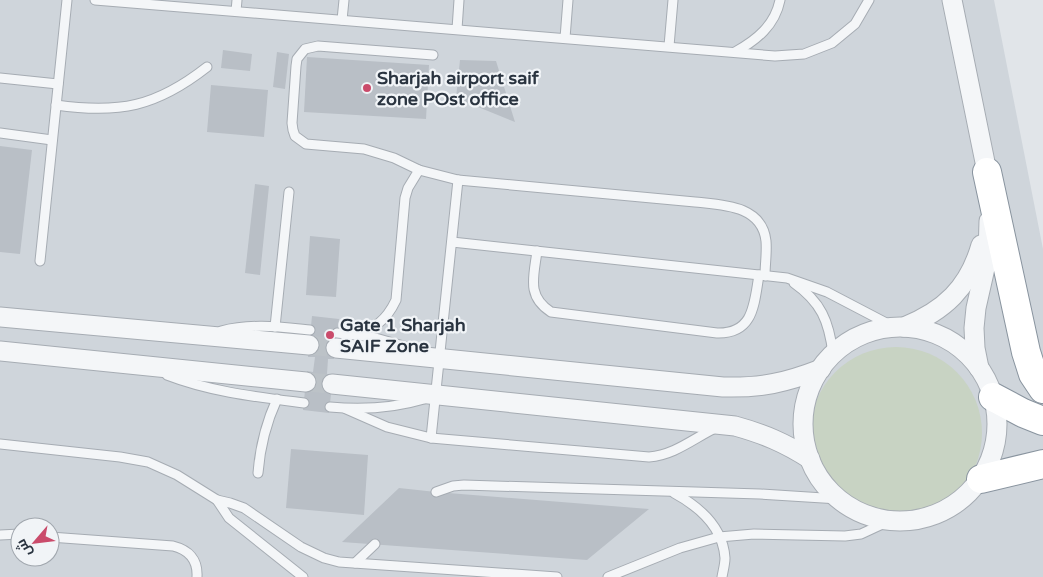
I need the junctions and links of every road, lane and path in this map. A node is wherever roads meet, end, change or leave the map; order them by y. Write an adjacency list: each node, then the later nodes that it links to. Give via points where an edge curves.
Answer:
1 (67, 0): 21 (lane)
2 (96, 0): 11 (lane)
3 (237, 0): 12 (lane)
4 (344, 0): 13 (lane)
5 (459, 0): 14 (lane)
6 (568, 0): 15 (lane)
7 (672, 0): 16 (lane)
8 (780, 0): 17 (lane, via 768,27 753,42)
9 (869, 0): 17 (lane, via 855,24 832,43 804,54 775,56)
10 (952, 0): 26 (street)
11 (133, 2): 12 (lane)
12 (236, 11): 13 (lane)
13 (342, 20): 14 (lane)
14 (457, 29): 15 (lane)
15 (565, 38): 16 (lane)
16 (669, 46): 17 (lane)
17 (735, 52)
18 (433, 54): 25 (lane, via 311,46 300,53 296,66 293,130 300,141 364,149)
19 (207, 67): 22 (lane, via 163,96 138,105 112,109)
20 (0, 78): 21 (lane)
21 (58, 84): 22 (lane)
22 (56, 105): 24 (lane)
23 (0, 133): 24 (lane)
24 (52, 140): 32 (lane)
25 (419, 170): 27 (lane); 38 (lane, via 405,198 396,300 381,322 368,331)
26 (987, 172): 29 (street); 50 (highway, via 1026,352 1033,374)
27 (458, 180): 30 (lane); 33 (lane, via 742,209 761,226 766,239)
28 (290, 192): 36 (lane)
29 (988, 205): 37 (street, via 980,247 960,289 924,318); 46 (street, via 988,255 974,328)
30 (452, 242): 31 (lane); 44 (lane)
31 (537, 251): 33 (lane); 33 (lane, via 533,290 543,306 552,312 717,333 736,330 750,318)
32 (40, 261)
33 (762, 276): 34 (lane)
34 (787, 278): 37 (lane, via 827,292); 43 (lane, via 806,292 821,310 830,331)
35 (0, 317): 39 (street)
36 (274, 327): 39 (lane, via 242,327); 40 (lane)
37 (898, 327): 43 (street, via 861,335); 46 (street, via 924,330 945,338 964,351)
38 (352, 334): 41 (lane); 44 (lane, via 391,341)
39 (206, 336): 40 (street)
40 (310, 338)
41 (336, 340): 44 (street)
42 (0, 350): 45 (street)
43 (833, 354): 47 (street)
44 (440, 357): 47 (street, via 723,387 773,385); 51 (lane)
45 (141, 365): 48 (street); 53 (lane, via 207,388)
46 (979, 368): 52 (street)
47 (820, 369): 61 (street, via 806,403 803,422)
48 (306, 382)
49 (332, 384): 51 (street)
50 (1043, 389)
51 (436, 395): 56 (lane, via 388,406); 58 (street); 59 (lane)
52 (993, 397): 57 (highway); 64 (street, via 997,418 996,440)
53 (276, 399): 54 (lane); 63 (lane, via 262,442)
54 (304, 403)
55 (330, 406): 56 (lane)
56 (346, 409): 59 (lane, via 387,427)
57 (1043, 421)
58 (722, 425): 59 (lane, via 673,452 649,457); 61 (street, via 762,433)
59 (432, 438)
60 (0, 444): 68 (lane, via 148,462 177,475)
61 (810, 458): 67 (street, via 822,481)
62 (1043, 464): 64 (highway)
63 (258, 473)
64 (981, 479): 69 (street, via 950,508 910,521)
65 (436, 492): 66 (lane, via 464,485)
66 (674, 492): 67 (lane); 70 (lane, via 708,518)
67 (839, 499): 69 (street, via 871,517)
68 (217, 500): 73 (lane, via 244,508 301,547 324,558); 76 (lane, via 230,518)
69 (889, 521): 70 (lane, via 861,534 845,536)
70 (720, 536): 74 (lane, via 680,548); 79 (lane, via 725,557)
71 (60, 537): 75 (lane, via 184,549 197,565)
72 (375, 544): 73 (lane)
73 (355, 564): 77 (lane)
74 (619, 574): 78 (lane)
75 (197, 577)
76 (303, 577)
77 (557, 577)
78 (608, 577)
79 (722, 577)

